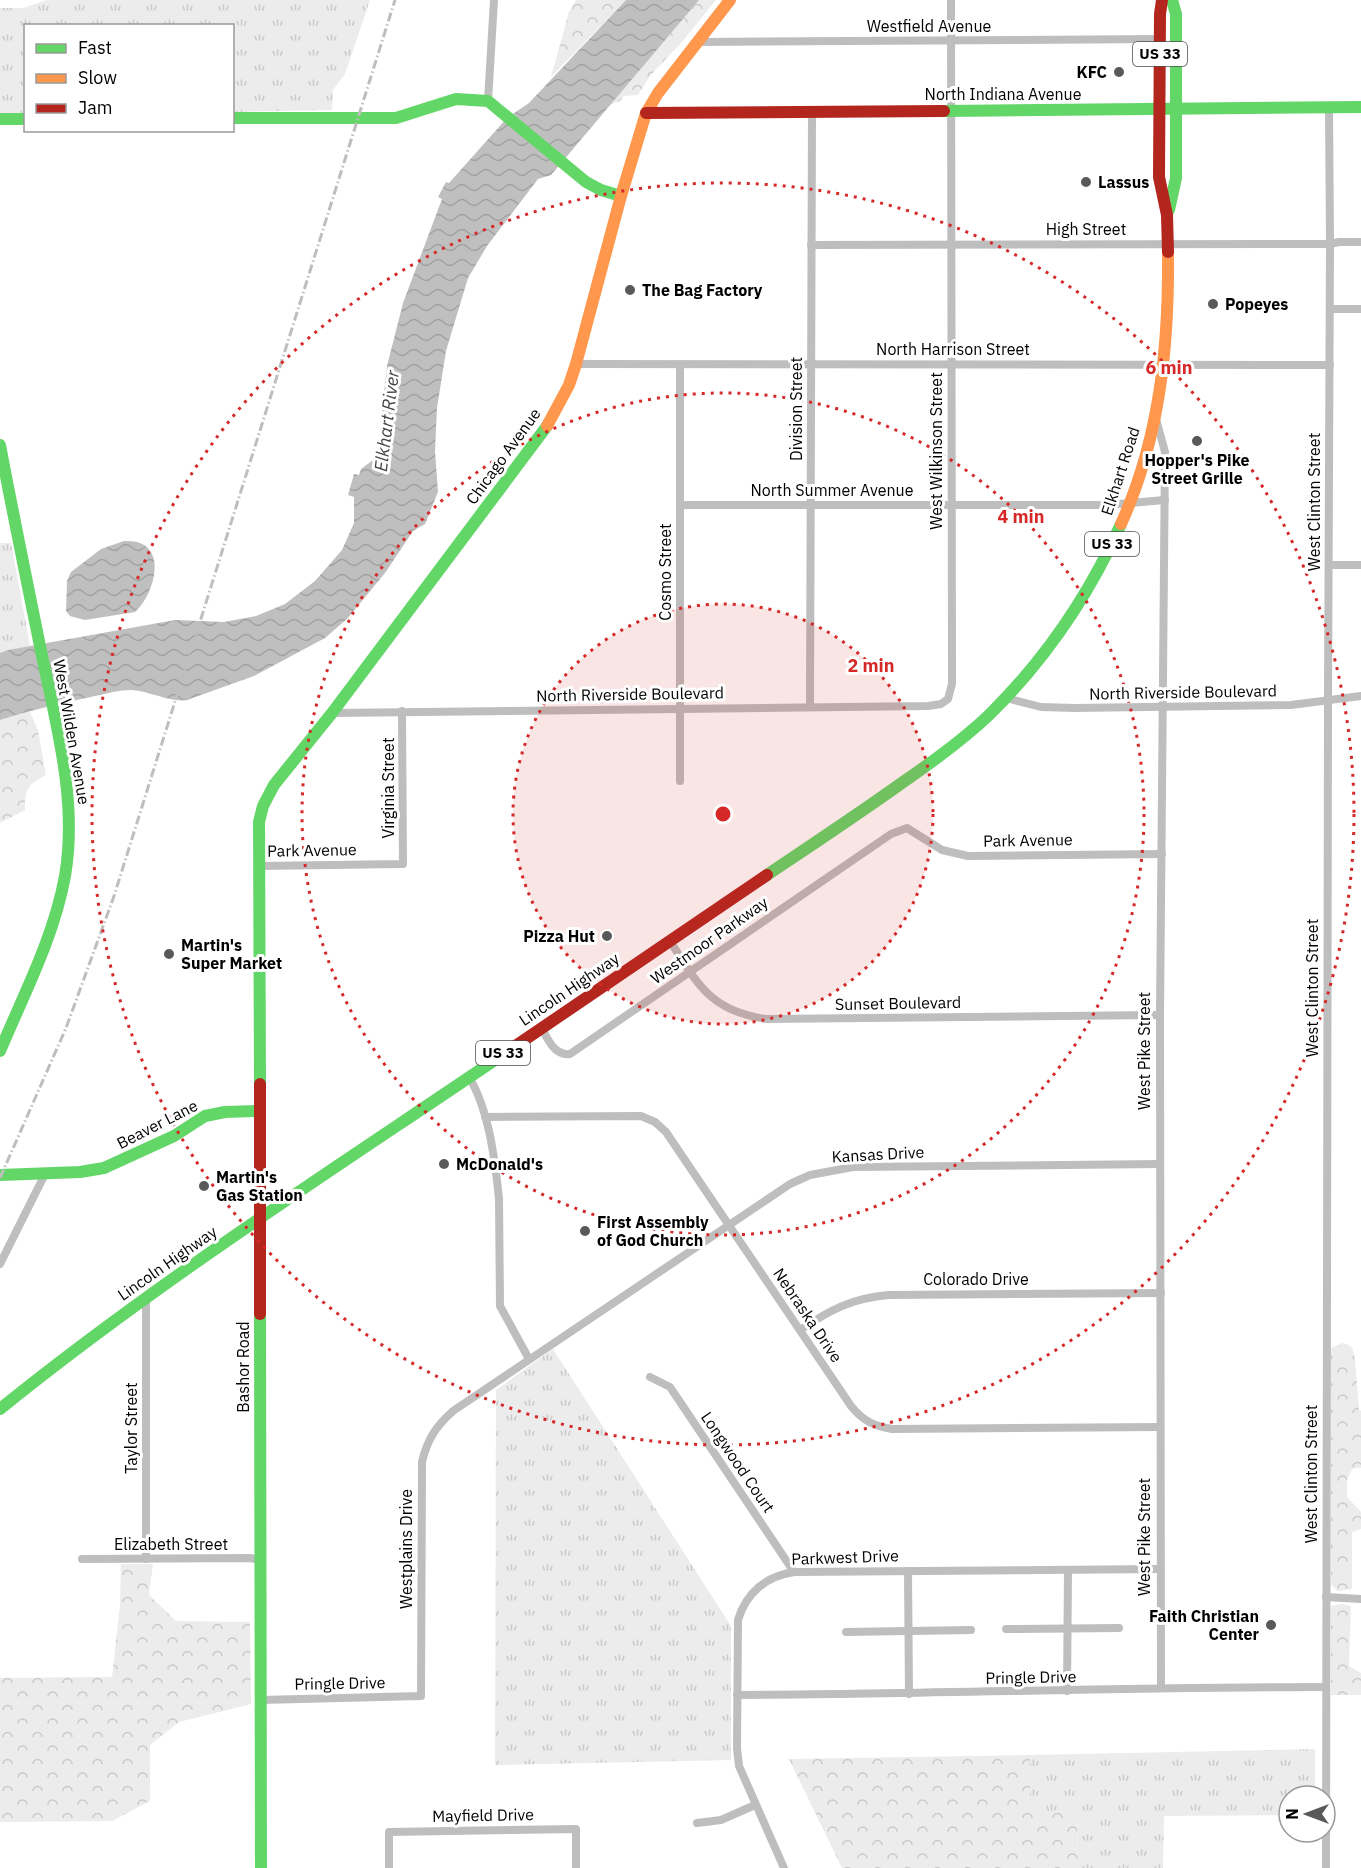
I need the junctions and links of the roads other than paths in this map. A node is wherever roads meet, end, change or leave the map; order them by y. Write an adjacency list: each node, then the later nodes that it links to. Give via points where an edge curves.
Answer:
1 (494, 0): 9 (street)
2 (730, 0): 8 (main road, Chicago Avenue)
3 (951, 0): 7 (street, West Wilkinson Street)
4 (1162, 0): 6 (main road, US 33)
5 (1172, 0): 13 (main road, via 1176,14)
6 (1160, 39): 7 (street, Westfield Avenue); 12 (main road, US 33)
7 (952, 41): 8 (street, Westfield Avenue); 14 (street, West Wilkinson Street)
8 (699, 42): 16 (main road, Chicago Avenue)
9 (488, 101): 17 (main road, via 444,101 396,118); 20 (main road, via 593,186)
10 (1329, 107): 11 (main road, North Indiana Avenue); 13 (main road, North Indiana Avenue); 25 (street, West Clinton Street)
11 (1361, 107)
12 (1160, 108): 13 (main road, North Indiana Avenue); 14 (main road, North Indiana Avenue); 21 (main road, US 33, via 1160,178)
13 (1176, 108): 21 (main road, via 1176,178)
14 (951, 111): 15 (main road, North Indiana Avenue); 23 (street, West Wilkinson Street)
15 (812, 112): 16 (main road, North Indiana Avenue); 26 (street, Division Street)
16 (646, 113): 20 (main road, Chicago Avenue)
17 (234, 118)
18 (0, 119): 19 (main road)
19 (24, 119)
20 (621, 196): 29 (main road, Chicago Avenue)
21 (1167, 219): 24 (main road, US 33)
22 (1361, 242): 25 (street, High Street)
23 (952, 244): 24 (street, High Street); 26 (street, High Street); 32 (street, West Wilkinson Street)
24 (1167, 244): 25 (street, High Street); 33 (main road, US 33)
25 (1330, 244): 27 (street, West Clinton Street)
26 (811, 245): 31 (street, Division Street)
27 (1330, 309): 28 (street); 34 (street, West Clinton Street)
28 (1361, 309)
29 (576, 364): 30 (street, North Harrison Street); 52 (main road, Chicago Avenue, via 546,428)
30 (680, 364): 31 (street, North Harrison Street); 39 (street, Cosmo Street)
31 (811, 364): 32 (street, North Harrison Street); 40 (street, Division Street)
32 (951, 364): 33 (street, North Harrison Street); 41 (street, West Wilkinson Street)
33 (1164, 365): 34 (street, North Harrison Street); 35 (main road, Elkhart Road / US 33)
34 (1330, 365): 42 (street, West Clinton Street)
35 (1155, 416): 37 (street, West Pike Street, via 1165,452); 38 (main road, Elkhart Road / US 33)
36 (0, 445): 62 (main road, West Wilden Avenue, via 56,724 70,818 65,878 57,910)
37 (1165, 500): 38 (street, North Summer Avenue); 49 (street, West Pike Street)
38 (1128, 502): 41 (street, North Summer Avenue); 45 (main road, Elkhart Road / US 33, via 1105,559 1078,606 1057,638)
39 (680, 505): 40 (street, North Summer Avenue); 50 (street, Cosmo Street)
40 (811, 505): 41 (street, North Summer Avenue); 47 (street, Division Street)
41 (952, 505): 48 (street, West Wilkinson Street, via 951,693 945,702)
42 (1329, 565): 43 (street); 46 (street, West Clinton Street)
43 (1361, 565)
44 (1361, 696): 46 (street, North Riverside Boulevard)
45 (1006, 698): 49 (street, North Riverside Boulevard, via 1053,708); 58 (main road, Lincoln Highway / US 33, via 944,753)
46 (1328, 700): 49 (street, North Riverside Boulevard, via 1291,705); 87 (street, West Clinton Street)
47 (810, 706): 48 (street, North Riverside Boulevard); 50 (street, North Riverside Boulevard)
48 (928, 706)
49 (1162, 707): 55 (street, West Pike Street)
50 (680, 709): 51 (street, North Riverside Boulevard); 53 (street, Cosmo Street)
51 (402, 711): 52 (street, North Riverside Boulevard); 56 (street, Virginia Street)
52 (332, 712): 57 (main road, Chicago Avenue, via 268,795 259,822)
53 (680, 781)
54 (902, 829): 55 (street, Park Avenue, via 912,830 942,850 968,856); 59 (street, Westmoor Parkway)
55 (1161, 854): 60 (street, West Pike Street)
56 (403, 864): 57 (street, Park Avenue)
57 (258, 866): 64 (main road, Bashor Road)
58 (670, 941): 59 (street, Sunset Boulevard); 61 (main road, Lincoln Highway / US 33)
59 (691, 972): 60 (street, Sunset Boulevard, via 726,1009 766,1019); 61 (street, Westmoor Parkway, via 570,1054 555,1051)
60 (1161, 1015): 66 (street, West Pike Street)
61 (541, 1028): 63 (main road, Lincoln Highway / US 33)
62 (0, 1051)
63 (469, 1077): 65 (street); 69 (main road, Lincoln Highway / US 33)
64 (258, 1111): 67 (main road, Beaver Lane, via 205,1116 174,1136 104,1168); 69 (main road, Bashor Road)
65 (485, 1117): 70 (street, Nebraska Drive, via 640,1116 655,1122 666,1132); 75 (street, via 499,1199 500,1306)
66 (1161, 1164): 70 (street, Kansas Drive, via 853,1167 810,1175 790,1184); 72 (street, West Pike Street)
67 (45, 1174): 68 (main road, Beaver Lane); 71 (street)
68 (0, 1175)
69 (260, 1220): 73 (main road, Lincoln Highway / US 33); 82 (main road, Bashor Road)
70 (728, 1224): 74 (street, Nebraska Drive); 75 (street, Kansas Drive)
71 (0, 1264)
72 (1161, 1293): 74 (street, Colorado Drive, via 869,1297 833,1309); 79 (street, West Pike Street)
73 (146, 1297): 77 (main road, Lincoln Highway / US 33); 81 (street, Taylor Street)
74 (800, 1330): 79 (street, Nebraska Drive, via 851,1406 877,1427)
75 (529, 1359): 78 (street, Kansas Drive)
76 (650, 1377): 86 (street, Longwood Court, via 670,1387)
77 (0, 1409)
78 (453, 1411): 100 (street, Westplains Drive, via 432,1433 422,1462)
79 (1160, 1427): 83 (street, West Pike Street)
80 (82, 1559): 81 (street, Elizabeth Street)
81 (146, 1559): 82 (street, Elizabeth Street)
82 (260, 1560): 101 (main road, Bashor Road)
83 (1160, 1569): 85 (street, Parkwest Drive); 96 (street, West Pike Street)
84 (908, 1570): 85 (street, Parkwest Drive); 86 (street, Parkwest Drive); 93 (street)
85 (1068, 1570): 89 (street)
86 (794, 1572): 99 (street, Parkwest Drive, via 781,1574 759,1587 741,1610)
87 (1326, 1597): 88 (street); 95 (street, West Clinton Street)
88 (1361, 1599)
89 (1068, 1628): 90 (street); 91 (street); 97 (street)
90 (1119, 1628)
91 (1006, 1629)
92 (970, 1630): 93 (street)
93 (908, 1631): 94 (street); 98 (street)
94 (846, 1632)
95 (1326, 1687): 96 (street, Pringle Drive); 108 (street, West Clinton Street)
96 (1161, 1688): 97 (street, Pringle Drive)
97 (1067, 1691): 98 (street, Pringle Drive)
98 (909, 1694): 99 (street, Pringle Drive)
99 (737, 1695): 102 (street, Parkwest Drive, via 739,1766)
100 (421, 1696): 101 (street, Pringle Drive)
101 (261, 1700): 104 (main road, Bashor Road)
102 (755, 1805): 103 (street, via 721,1820); 107 (street, Parkwest Drive)
103 (697, 1824)
104 (261, 1868)
105 (389, 1868): 106 (street, Mayfield Drive, via 389,1832 576,1829)
106 (576, 1868)
107 (784, 1868)
108 (1326, 1868)

